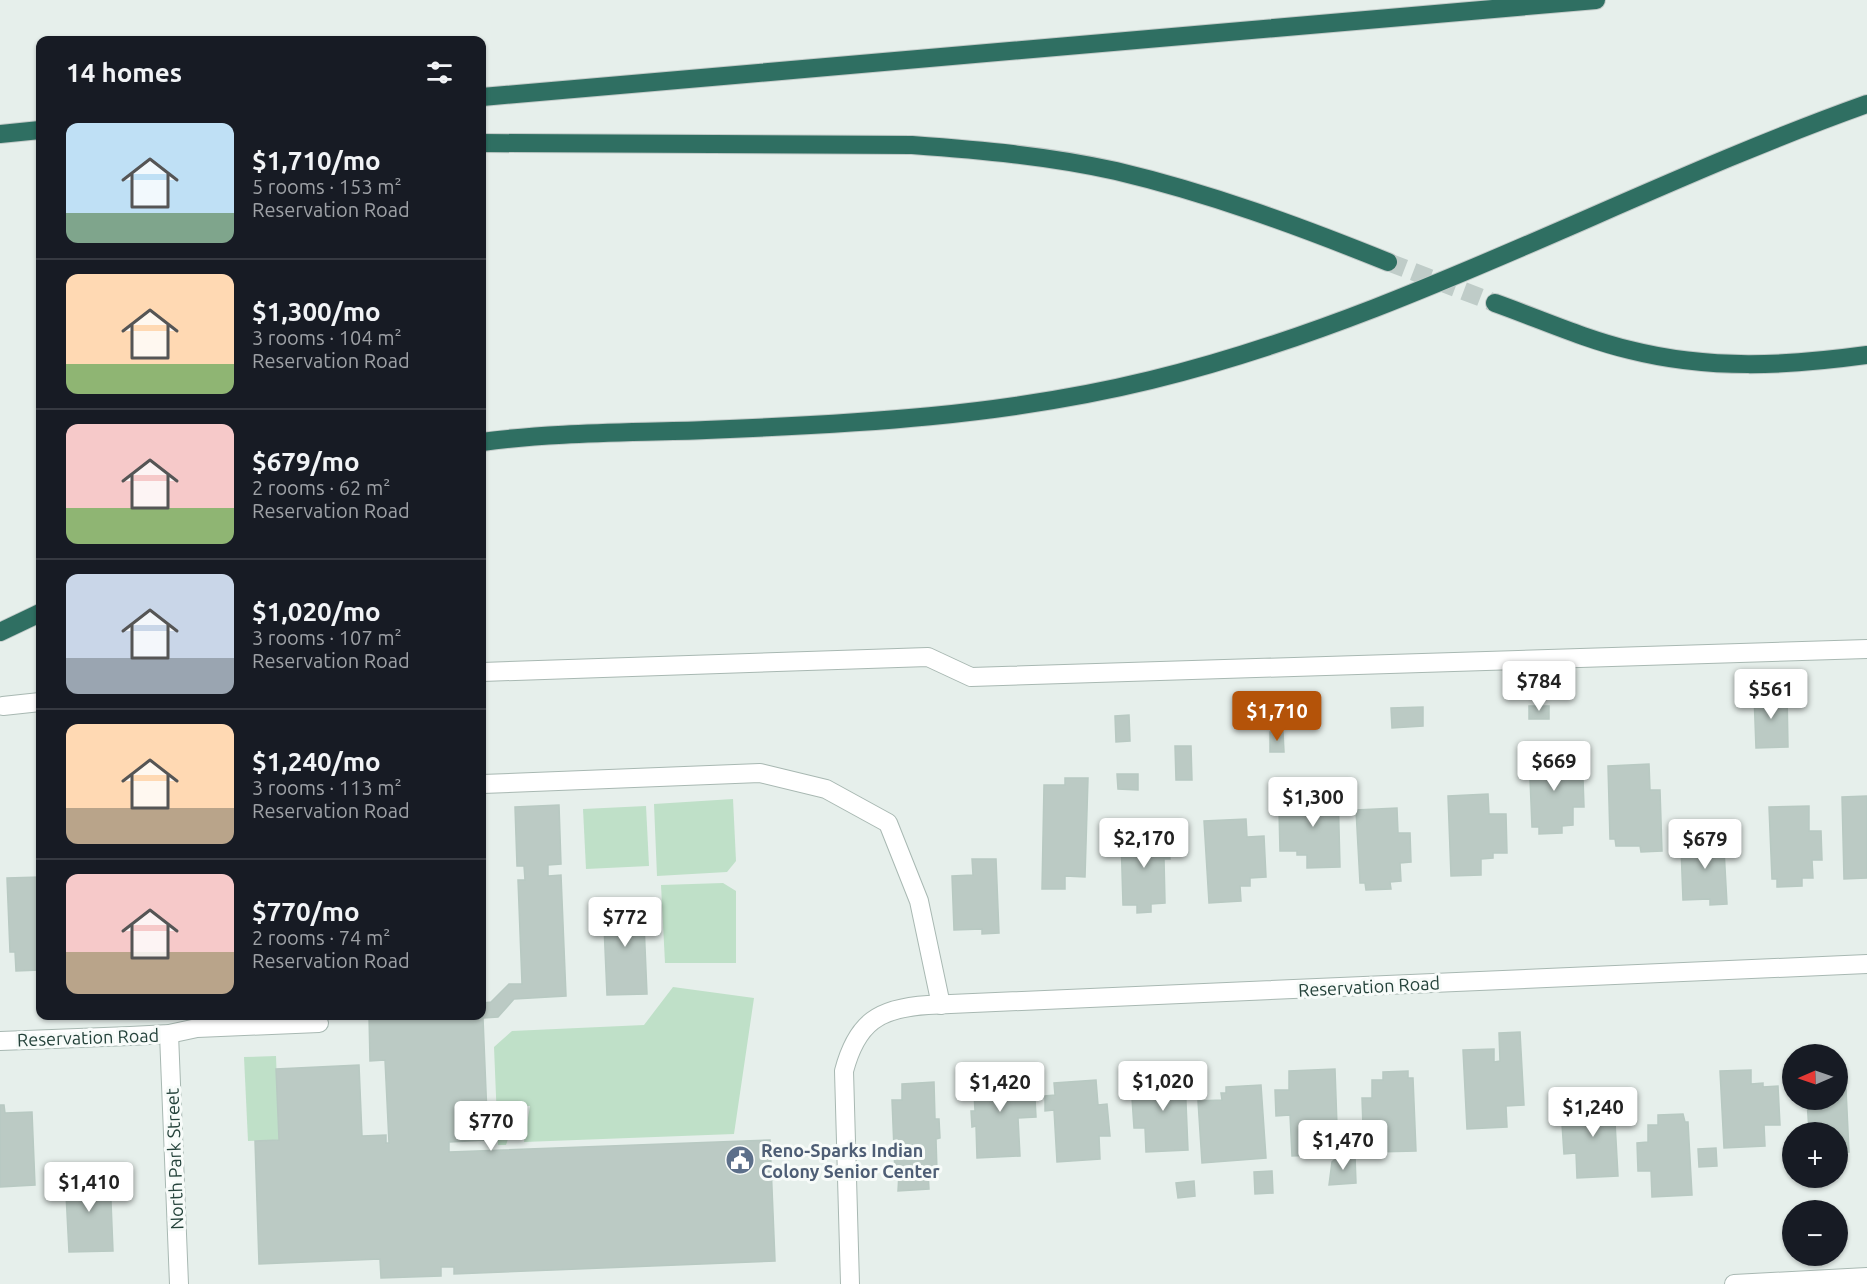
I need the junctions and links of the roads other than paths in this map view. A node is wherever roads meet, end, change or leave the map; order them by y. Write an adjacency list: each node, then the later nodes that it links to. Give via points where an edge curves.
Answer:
1 (1596, 0): 2 (highway)
2 (486, 97)
3 (1867, 104): 10 (highway, via 1713,163 1358,316 1241,356 1150,381 1056,400 914,420)
4 (36, 130): 5 (highway)
5 (0, 134)
6 (486, 143): 7 (highway, via 912,145 1005,153 1176,186 1313,231)
7 (1388, 262)
8 (1495, 303): 9 (highway, via 1629,350 1692,362 1773,365)
9 (1867, 355)
10 (486, 442)
11 (36, 615): 12 (highway)
12 (0, 632)
13 (1867, 649): 14 (street, via 971,677 928,657)
14 (486, 672)
15 (36, 702): 16 (street)
16 (3, 706)
17 (486, 784): 19 (street, via 760,773 826,789 888,823 919,901)
18 (1867, 964): 19 (street, Reservation Road)
19 (941, 1005): 25 (street, Reservation Road, via 888,1011 873,1019 849,1050 844,1071)
20 (319, 1023): 21 (street, Reservation Road, via 196,1028)
21 (169, 1034): 22 (street, Reservation Road); 24 (street, North Park Street)
22 (0, 1041)
23 (1867, 1277): 26 (street)
24 (179, 1284)
25 (850, 1284)
26 (1734, 1284)

